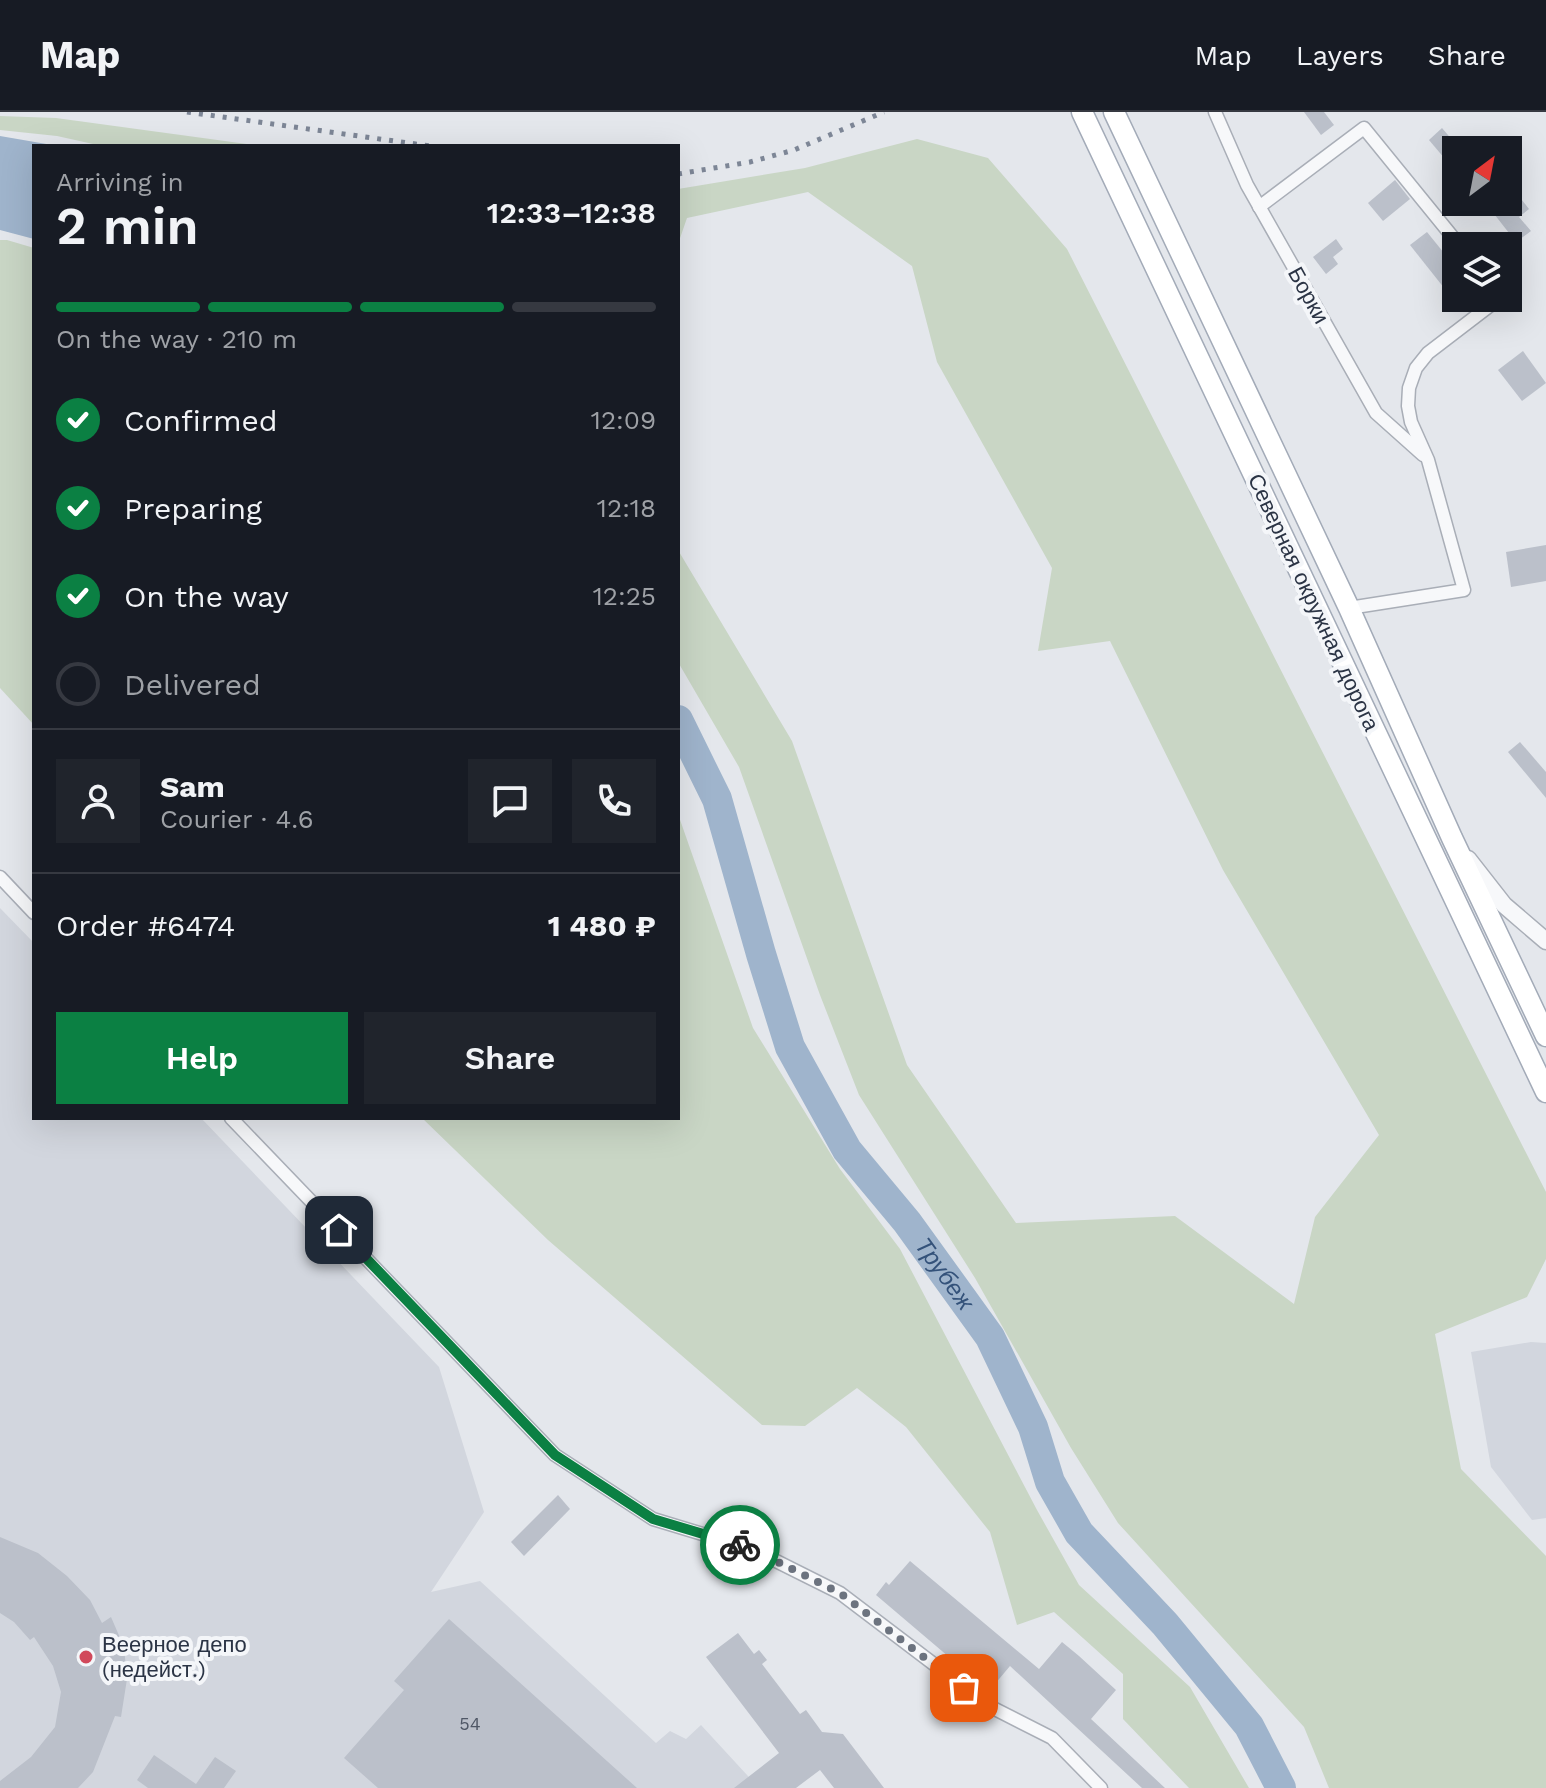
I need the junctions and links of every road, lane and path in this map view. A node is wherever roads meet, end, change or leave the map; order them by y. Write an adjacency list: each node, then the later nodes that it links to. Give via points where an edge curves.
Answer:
1 (1082, 112): 14 (main road, Северная окружная дорога)
2 (1114, 112): 8 (main road, Северная окружная дорога)
3 (1215, 112): 4 (street, Борки)
4 (1259, 207): 5 (street, via 1364,128); 7 (street, Борки, via 1376,413)
5 (1449, 232)
6 (1482, 312): 7 (street, via 1416,368 1408,406)
7 (1428, 460): 8 (street, via 1464,590)
8 (1349, 608): 9 (main road, Северная окружная дорога)
9 (1452, 838): 12 (street, via 1504,905); 13 (main road, Северная окружная дорога)
10 (0, 877): 11 (street)
11 (32, 911)
12 (1546, 941)
13 (1546, 1036)
14 (1546, 1092)
15 (233, 1120): 16 (street, via 555,1455 653,1519 752,1549 840,1593 989,1706 1052,1738)
16 (1101, 1788)

